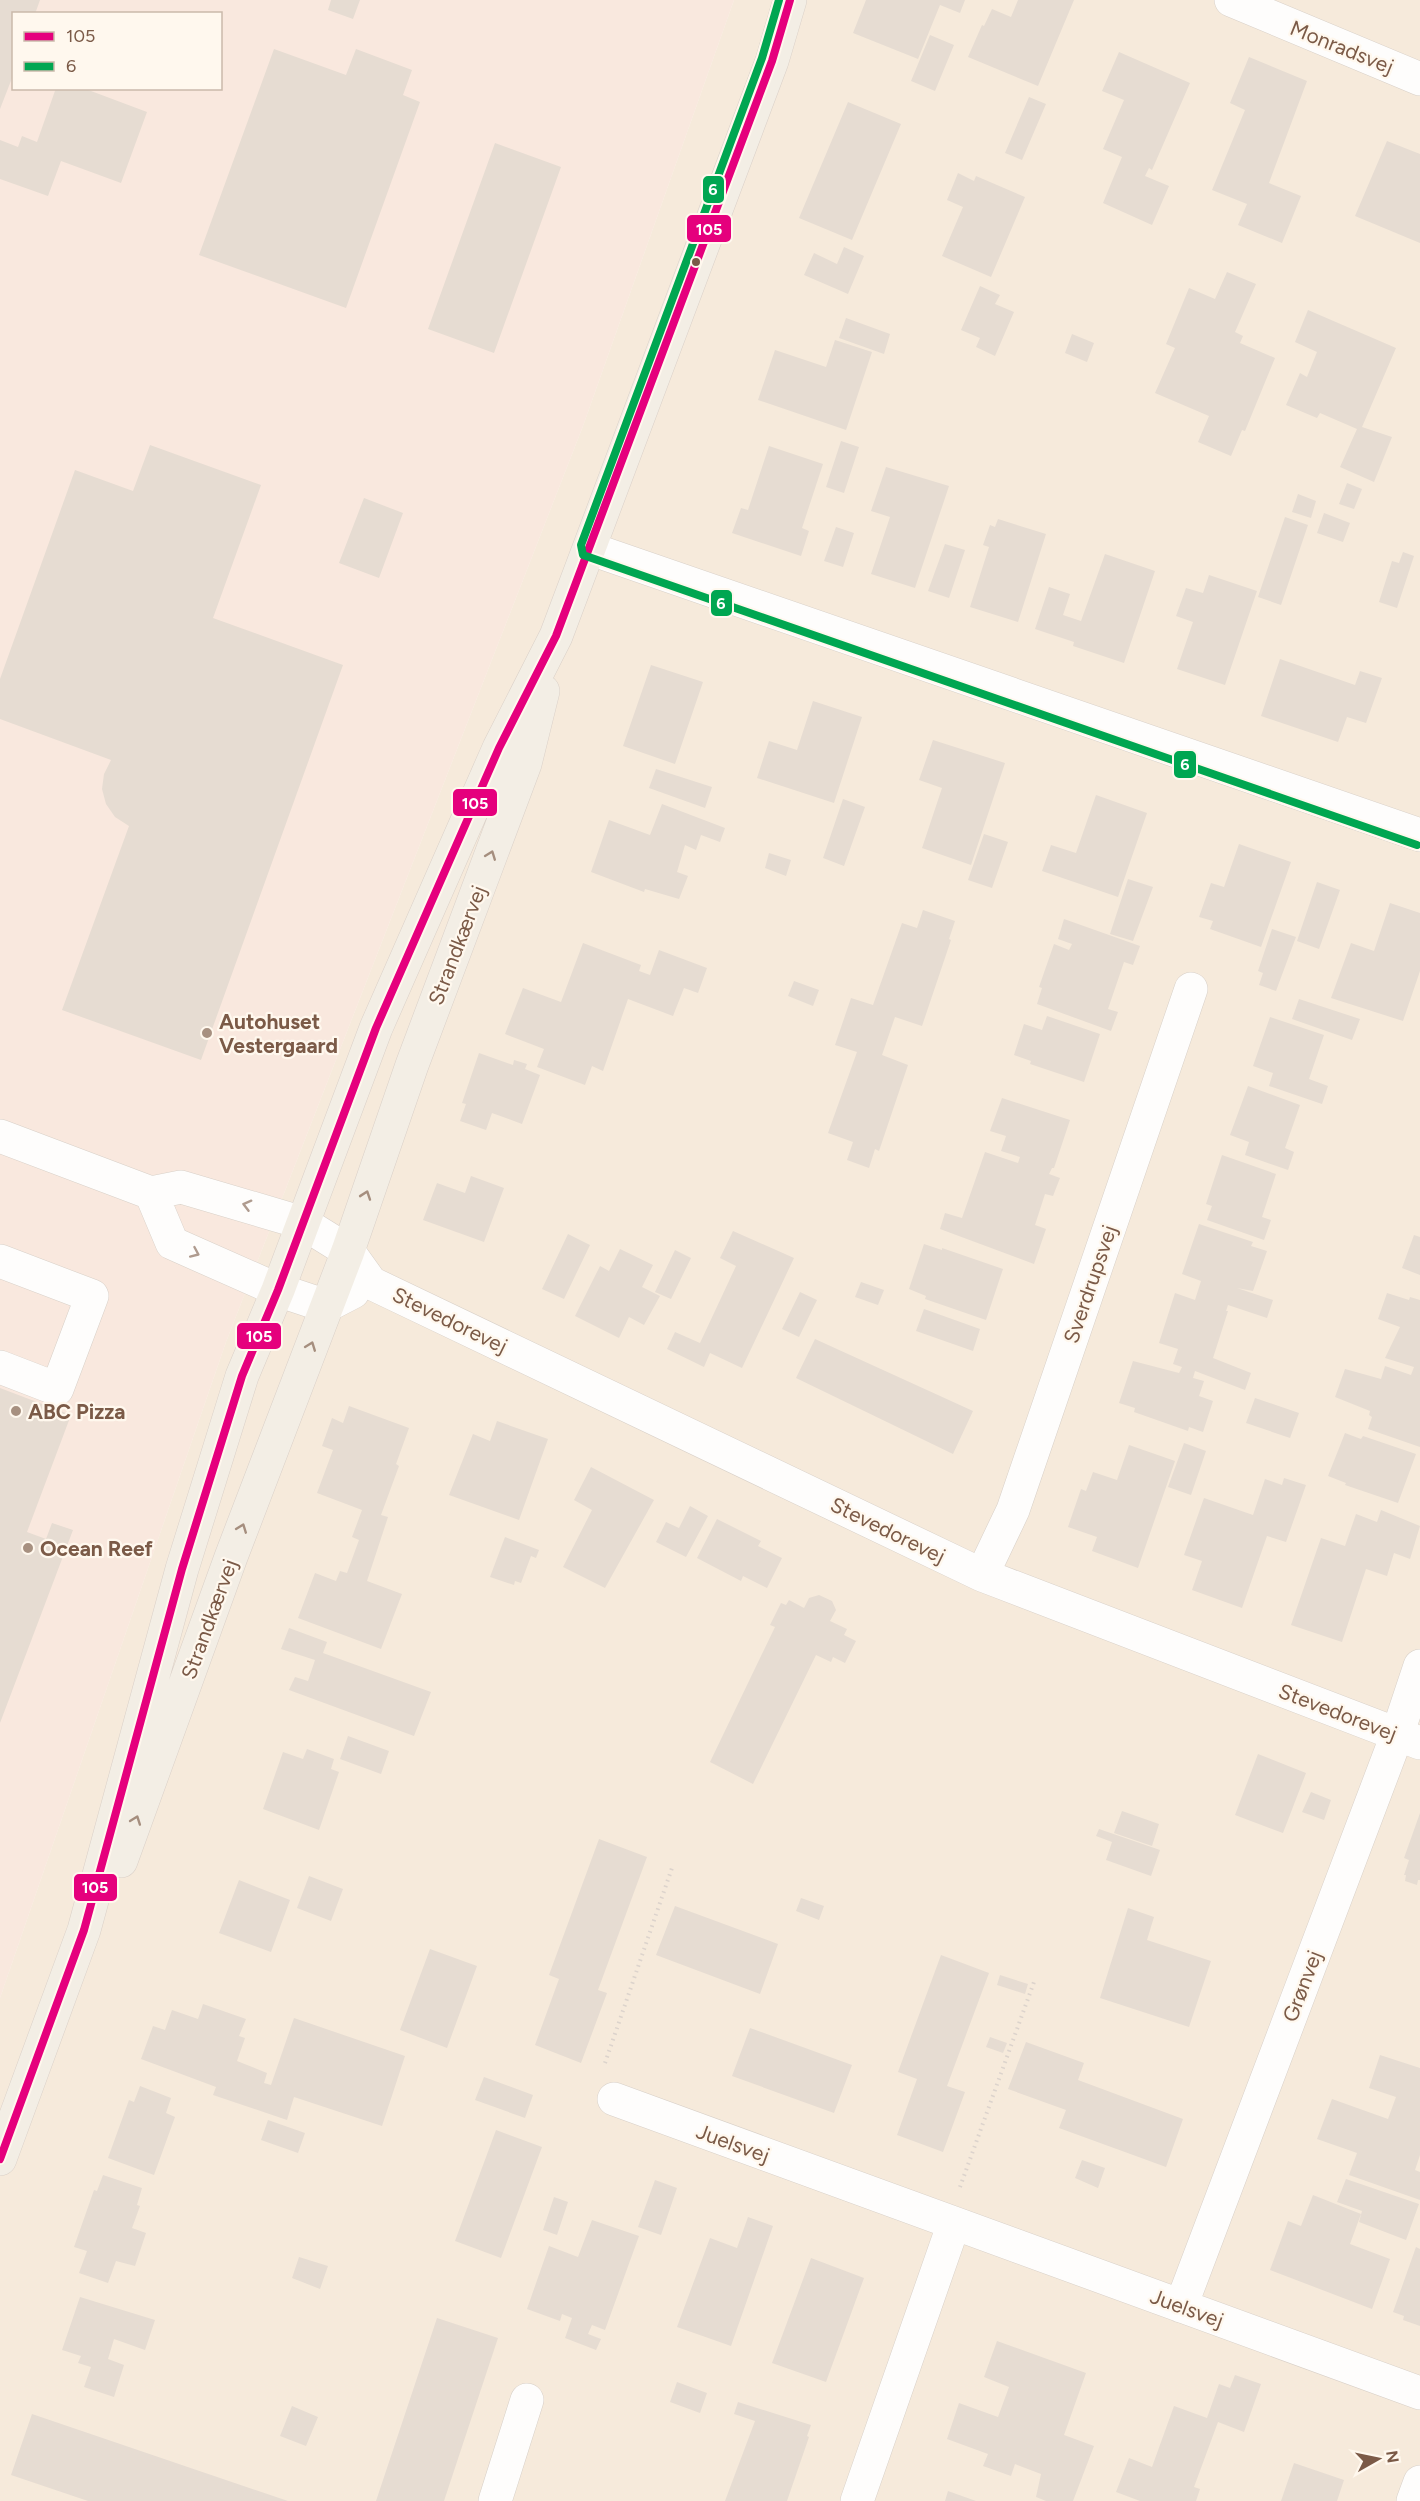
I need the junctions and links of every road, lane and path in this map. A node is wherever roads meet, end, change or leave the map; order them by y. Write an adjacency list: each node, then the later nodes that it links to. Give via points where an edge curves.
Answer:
1 (790, 0): 4 (main road, Strandkærvej, via 772,61)
2 (1231, 0): 3 (street, Monradsvej)
3 (1420, 79)
4 (591, 549): 5 (main road, Strandkærvej); 6 (street)
5 (556, 636): 10 (main road, Strandkærvej, via 499,748 376,1028); 11 (main road, Strandkærvej, one-way to 5, via 412,1065 525,764)
6 (1420, 835)
7 (1191, 989): 17 (street, Sverdrupsvej, via 1012,1510)
8 (0, 1136): 9 (street)
9 (151, 1193): 10 (street, one-way to 9, via 181,1187); 14 (street, one-way to 14, via 172,1243)
10 (303, 1223): 11 (street); 14 (main road, Strandkærvej)
11 (348, 1251): 13 (street, Stevedorevej); 15 (main road, Strandkærvej)
12 (0, 1261): 16 (street, via 92,1296 57,1389)
13 (371, 1283): 15 (street, Stevedorevej); 17 (street, Stevedorevej)
14 (278, 1290): 15 (street); 21 (main road, Strandkærvej, via 242,1376 182,1569)
15 (326, 1306): 21 (main road, Strandkærvej, one-way to 15, via 118,1871)
16 (0, 1367)
17 (982, 1575): 19 (street, Stevedorevej)
18 (1420, 1666): 19 (street, Grønvej)
19 (1408, 1739): 26 (street, Grønvej)
20 (673, 1865): 23 (path, via 600,2079)
21 (84, 1930): 24 (main road, Strandkærvej)
22 (1034, 1982): 25 (path, via 959,2189)
23 (614, 2099): 25 (street, Juelsvej)
24 (0, 2159)
25 (954, 2223): 26 (street, Juelsvej); 31 (street)
26 (1182, 2306): 27 (street, Juelsvej)
27 (1420, 2393)
28 (528, 2400): 30 (street)
29 (1420, 2482): 32 (street)
30 (495, 2501)
31 (857, 2501)
32 (1413, 2501)

